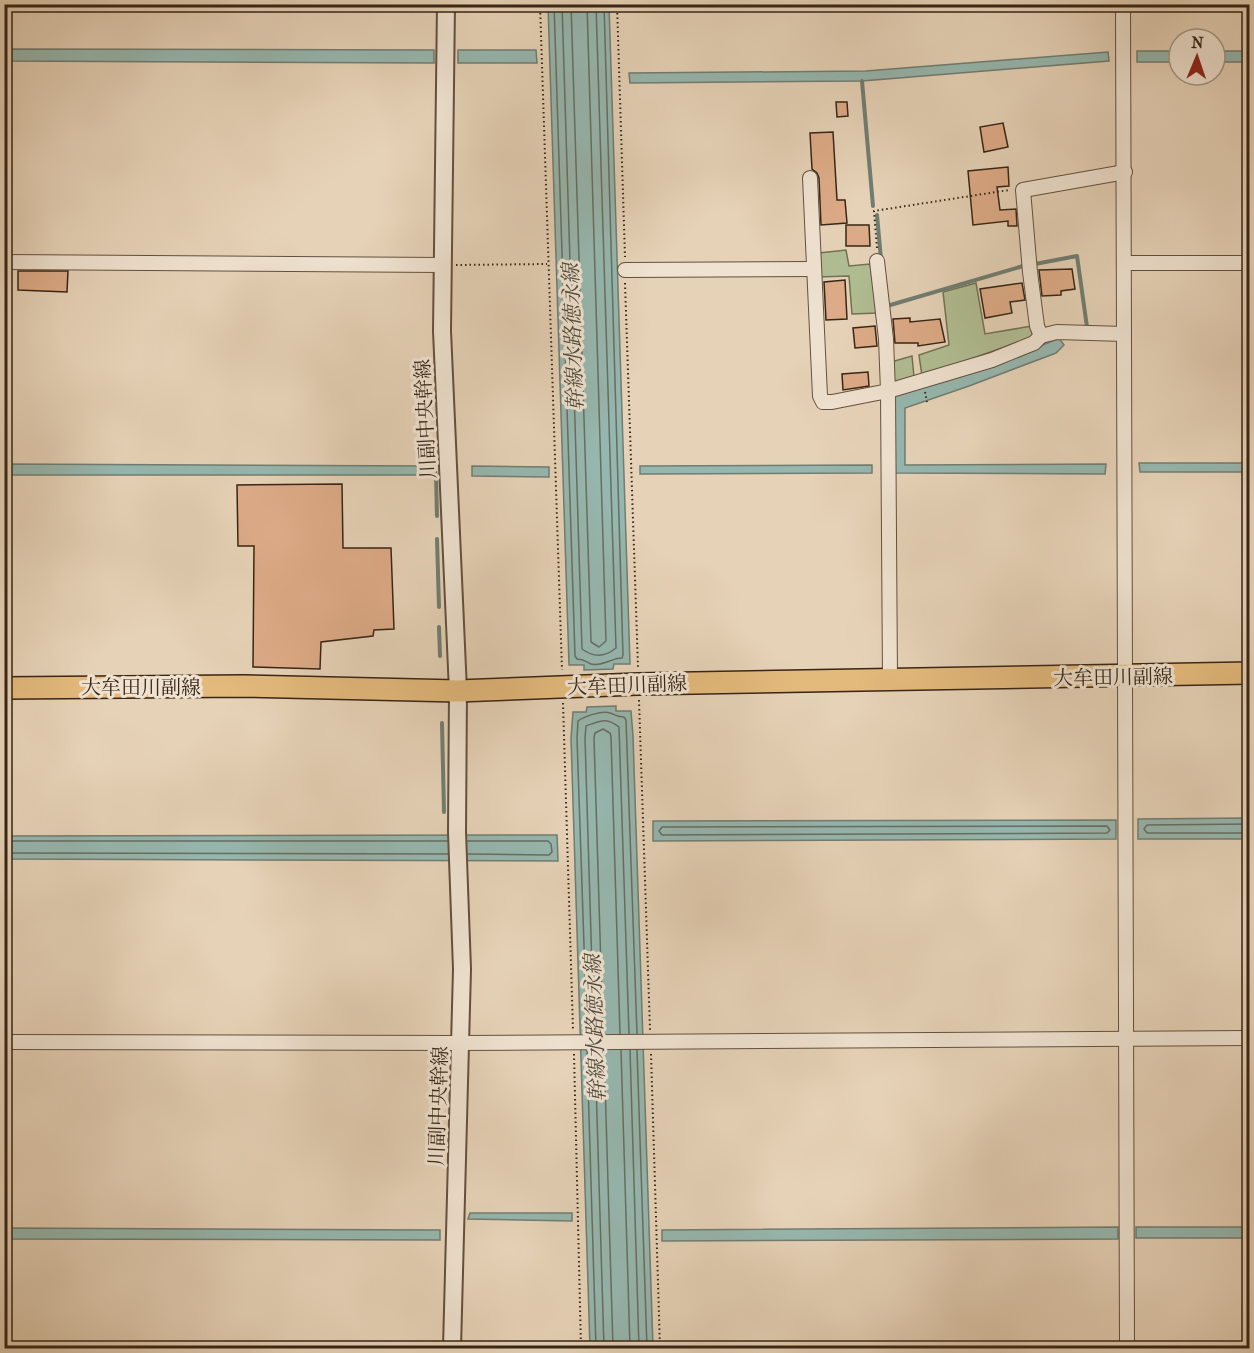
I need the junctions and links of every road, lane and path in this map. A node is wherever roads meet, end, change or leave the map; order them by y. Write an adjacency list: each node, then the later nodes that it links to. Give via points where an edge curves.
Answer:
1 (446, 4): 13 (street, 川副中央幹線)
2 (540, 4): 12 (path)
3 (617, 4): 15 (path)
4 (1123, 4): 5 (street)
5 (1125, 172): 7 (street); 10 (street)
6 (810, 178): 14 (street)
7 (1023, 190): 8 (path, via 874,211 878,248); 17 (street, via 1030,272)
8 (875, 256): 18 (street)
9 (4, 262): 13 (street)
10 (1124, 263): 11 (street); 16 (street)
11 (1250, 263)
12 (548, 264): 13 (path); 23 (path)
13 (441, 265): 25 (street, 川副中央幹線)
14 (813, 269): 15 (street); 18 (street, via 823,402)
15 (625, 270): 22 (path)
16 (1124, 334): 17 (street, via 1057,332); 20 (street)
17 (1041, 336): 18 (street, via 1034,343 992,360)
18 (888, 391): 21 (street)
19 (1250, 674): 20 (main road, 大牟田川副線)
20 (1126, 677): 21 (main road, 大牟田川副線); 27 (street)
21 (890, 680): 22 (main road, 大牟田川副線)
22 (638, 684): 23 (main road, 大牟田川副線); 30 (path)
23 (562, 687): 25 (main road, 大牟田川副線); 29 (path)
24 (4, 688): 25 (main road, 大牟田川副線, via 244,686)
25 (458, 691): 31 (street, 川副中央幹線)
26 (1250, 1038): 27 (street)
27 (1127, 1039): 30 (street); 35 (street)
28 (4, 1042): 31 (street)
29 (574, 1042): 30 (street); 31 (street); 33 (path)
30 (650, 1042): 34 (path)
31 (460, 1043): 32 (street, 川副中央幹線)
32 (452, 1348)
33 (581, 1348)
34 (660, 1348)
35 (1127, 1348)

